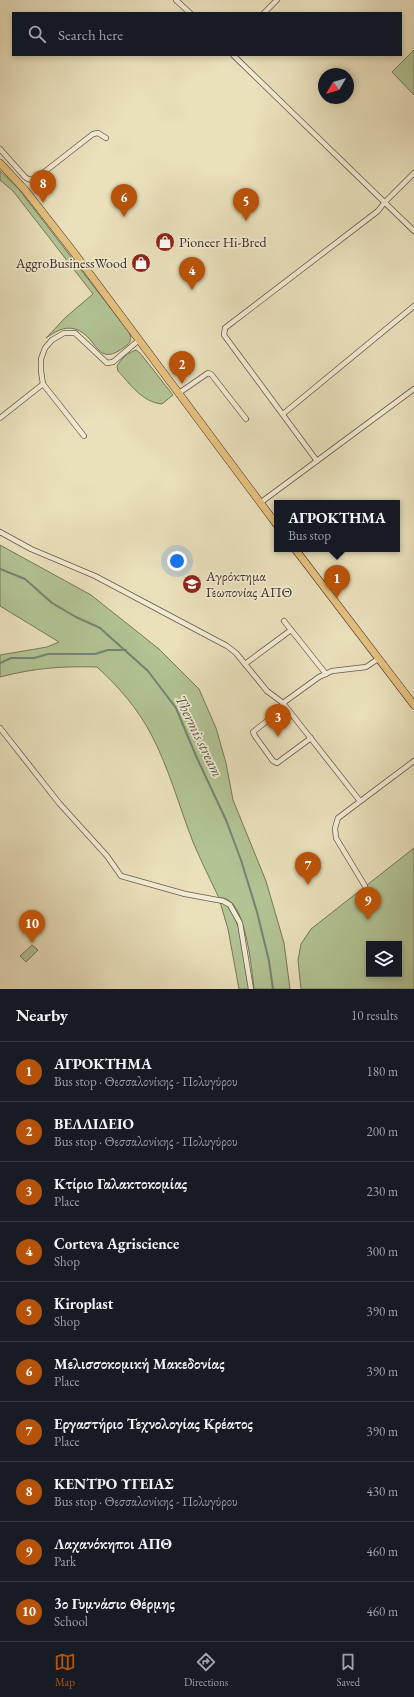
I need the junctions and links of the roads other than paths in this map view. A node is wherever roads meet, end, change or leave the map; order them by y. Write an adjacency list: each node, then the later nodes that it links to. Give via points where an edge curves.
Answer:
1 (176, 0): 3 (street)
2 (277, 0): 4 (street)
3 (189, 12)
4 (265, 12)
5 (234, 56): 10 (street)
6 (106, 138): 7 (street, via 98,133 93,134 34,180 25,177)
7 (0, 149)
8 (0, 163): 13 (main road, via 43,213)
9 (414, 173): 10 (street)
10 (384, 202): 11 (street); 17 (street, via 378,211 225,328 224,335)
11 (414, 231)
12 (414, 306): 17 (street)
13 (139, 340): 14 (street, via 113,362 108,363 74,333 64,333 45,348 41,359); 16 (main road)
14 (43, 384): 18 (street); 20 (street)
15 (414, 389): 21 (street)
16 (179, 393): 19 (street, via 208,372); 22 (main road)
17 (283, 414): 21 (street)
18 (0, 418)
19 (246, 418)
20 (84, 436)
21 (317, 461): 22 (street)
22 (260, 503): 23 (main road)
23 (274, 521)
24 (0, 532): 29 (street, via 31,549 95,576 227,646)
25 (297, 552): 28 (main road)
26 (284, 621): 27 (street)
27 (290, 630): 29 (street); 30 (street)
28 (378, 659): 30 (street, via 366,667); 32 (main road)
29 (245, 664): 31 (street, via 268,691)
30 (326, 674): 31 (street)
31 (283, 703): 34 (street); 34 (street, via 281,710 253,732 273,761 282,761)
32 (414, 705)
33 (0, 728): 38 (street, via 121,876 185,894 223,901 230,905 240,923)
34 (311, 738): 36 (street)
35 (414, 761): 36 (street)
36 (360, 801): 37 (street, via 338,818 335,828 336,838)
37 (365, 886)
38 (251, 989)

